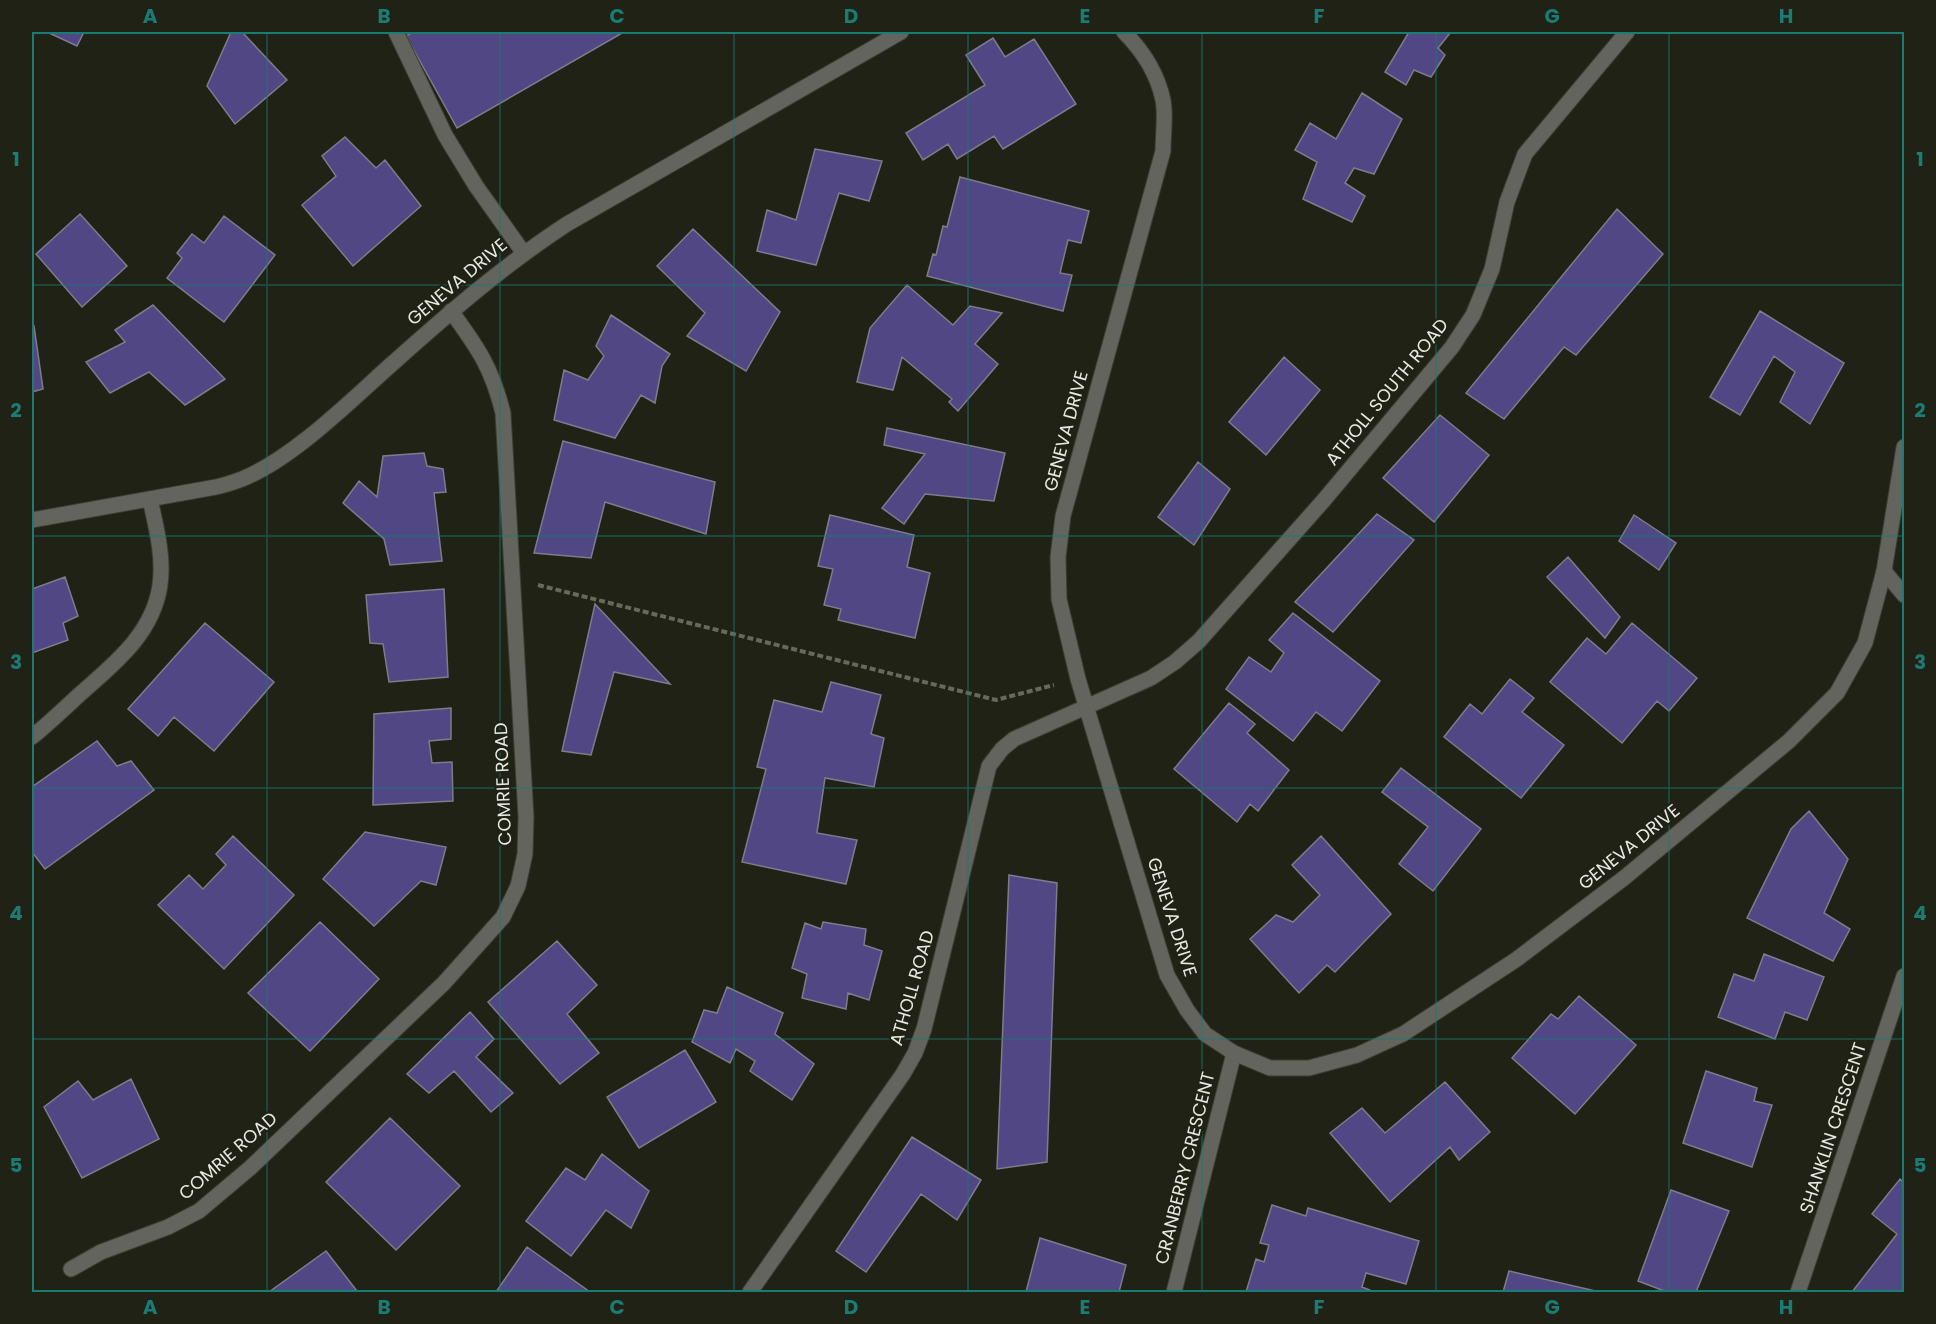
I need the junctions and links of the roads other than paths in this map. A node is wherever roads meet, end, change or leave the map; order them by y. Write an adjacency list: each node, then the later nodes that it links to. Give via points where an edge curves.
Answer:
1 (396, 32): 5 (street, via 446,135)
2 (901, 32): 5 (street, GENEVA DRIVE)
3 (1124, 32): 12 (street, GENEVA DRIVE, via 1151,64 1163,101 1163,151 1064,516 1058,557 1059,599)
4 (1627, 32): 12 (street, ATHOLL SOUTH ROAD, via 1525,154 1508,202 1492,269 1473,315 1452,347 1199,641 1151,678)
5 (523, 252): 6 (street, GENEVA DRIVE)
6 (451, 311): 8 (street, GENEVA DRIVE, via 313,433 264,467 216,487); 16 (street, COMRIE ROAD, via 487,364 503,413 526,817 525,854 518,886 503,917 444,982 250,1168 199,1211 101,1252)
7 (1905, 447): 10 (street, GENEVA DRIVE)
8 (150, 499): 9 (street, GENEVA DRIVE); 13 (street, via 161,564 160,587 143,632 118,660)
9 (32, 520)
10 (1884, 571): 11 (street); 15 (street, GENEVA DRIVE, via 1865,643 1837,693 1789,741 1624,878 1517,959 1403,1034 1357,1055 1309,1068 1270,1068)
11 (1905, 595)
12 (1086, 706): 15 (street, GENEVA DRIVE, via 1167,975 1205,1034); 17 (street, ATHOLL ROAD, via 1014,739 989,766 915,1053)
13 (32, 737)
14 (1905, 976): 19 (street, SHANKLIN CRESCENT)
15 (1234, 1053): 18 (street, CRANBERRY CRESCENT)
16 (71, 1269)
17 (750, 1293)
18 (1174, 1293)
19 (1798, 1293)

